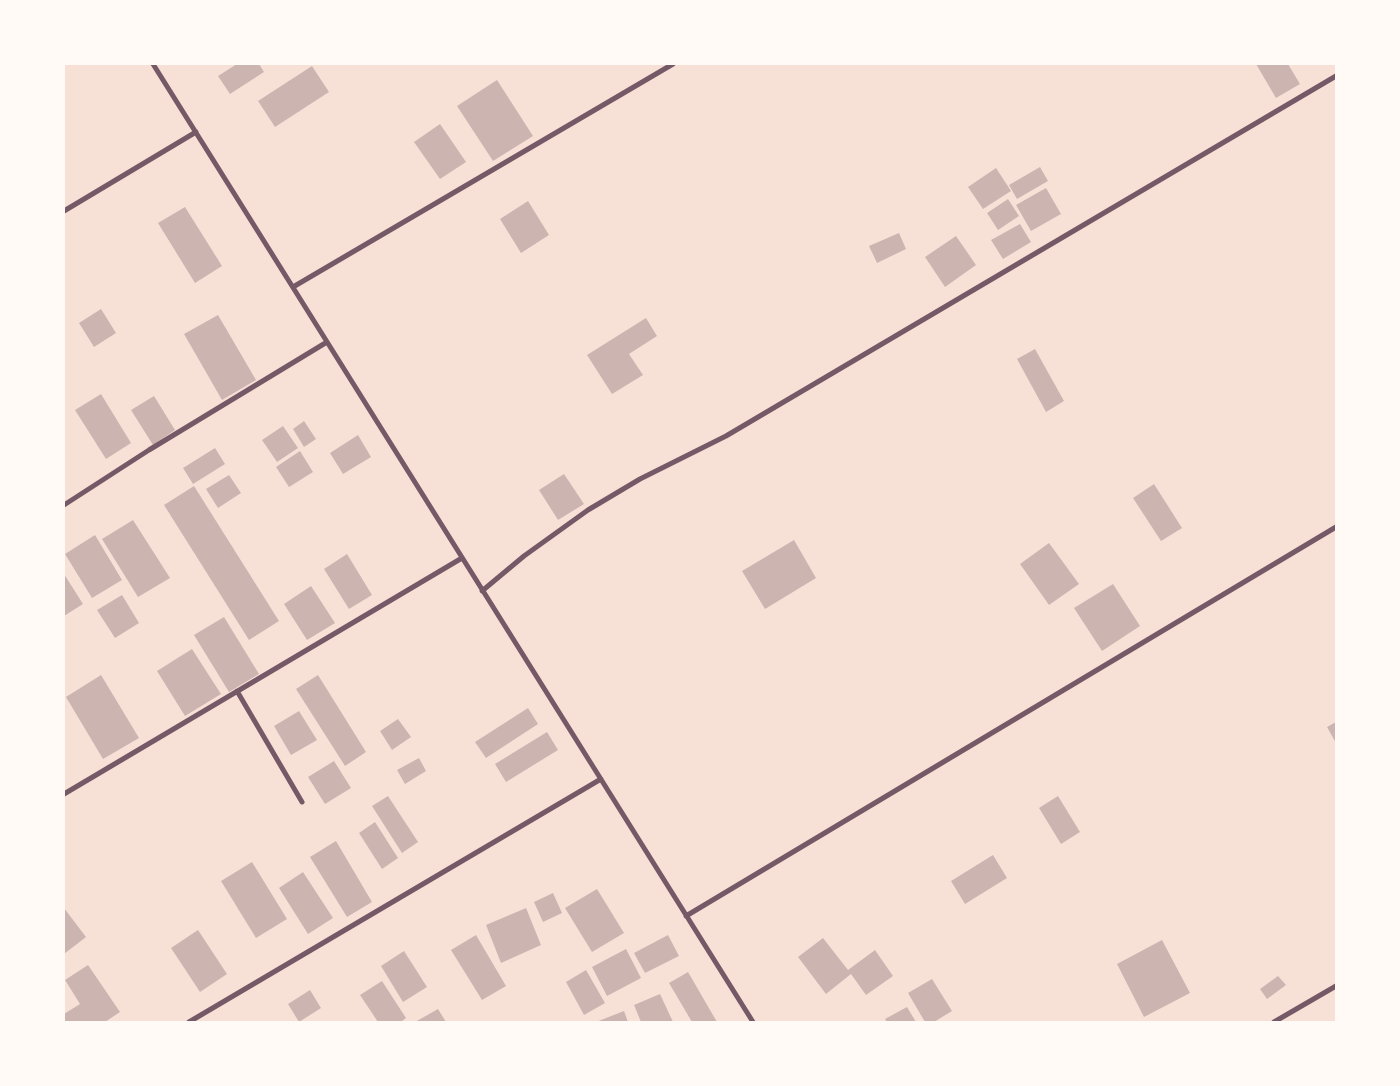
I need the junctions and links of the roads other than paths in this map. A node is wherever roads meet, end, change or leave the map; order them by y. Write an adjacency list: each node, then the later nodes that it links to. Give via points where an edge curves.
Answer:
1 (153, 64): 4 (street)
2 (673, 64): 6 (street)
3 (1336, 76): 11 (street, via 726,436 640,479 588,510)
4 (196, 132): 5 (street); 6 (street)
5 (64, 211)
6 (293, 287): 7 (street)
7 (327, 342): 8 (street); 10 (street)
8 (64, 505)
9 (1336, 527): 16 (street)
10 (462, 558): 11 (street); 12 (street)
11 (482, 591): 13 (street)
12 (237, 691): 14 (street); 15 (street)
13 (601, 779): 16 (street); 18 (street)
14 (64, 794)
15 (302, 802)
16 (686, 916): 19 (street)
17 (1336, 986): 20 (street)
18 (189, 1022)
19 (751, 1022)
20 (1274, 1022)

